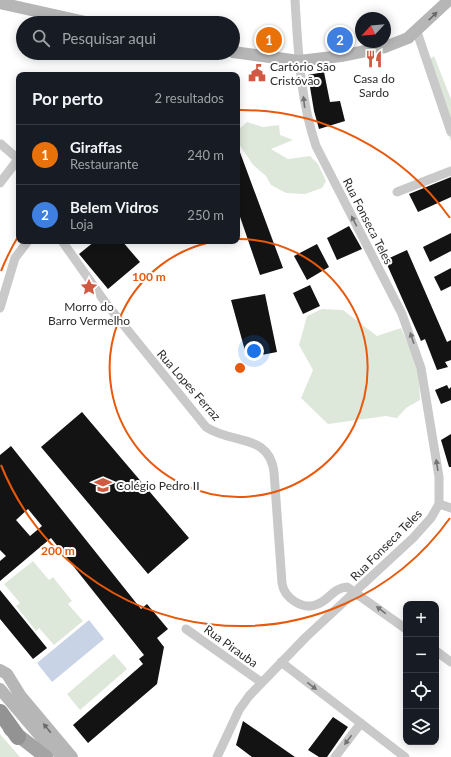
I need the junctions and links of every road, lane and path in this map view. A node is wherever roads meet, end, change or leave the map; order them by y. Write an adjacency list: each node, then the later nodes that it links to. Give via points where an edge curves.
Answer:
1 (295, 0): 7 (street, Rua Fonseca Teles)
2 (449, 0): 5 (street, one-way to 2)
3 (0, 3): 4 (street)
4 (58, 16)
5 (417, 32): 7 (street, via 385,47); 8 (street)
6 (240, 53): 7 (street)
7 (299, 61): 18 (street, Rua Fonseca Teles, one-way to 7, via 439,477 421,368 413,342 402,314 316,146 305,108)
8 (451, 132)
9 (2, 144): 10 (street)
10 (16, 156)
11 (16, 163): 13 (street)
12 (451, 170): 14 (street)
13 (0, 183)
14 (397, 192)
15 (26, 244): 17 (street, via 15,258)
16 (64, 244): 20 (street, Rua Lopes Ferraz, via 105,302 206,427 263,447 270,454 274,472 282,583 286,595 295,602 317,605 340,587 347,586)
17 (0, 308)
18 (439, 504): 19 (street); 20 (street, Rua Fonseca Teles, via 431,518 413,538)
19 (451, 508)
20 (356, 591): 21 (street, one-way to 20); 24 (street, Rua Fonseca Teles)
21 (403, 627)
22 (186, 628): 27 (street, Rua Pirauba)
23 (439, 653): 25 (street)
24 (281, 662): 27 (street, Rua Fonseca Teles); 31 (street, one-way to 31)
25 (451, 662)
26 (0, 670): 36 (street, one-way to 26, via 20,695 7,674)
27 (261, 682): 37 (street, Rua Fonseca Teles, via 239,710)
28 (0, 689): 35 (street, via 44,741)
29 (0, 712): 32 (highway)
30 (0, 720): 32 (main road)
31 (361, 723): 38 (street, one-way to 38); 39 (street)
32 (18, 736): 33 (main road); 34 (main road)
33 (33, 757)
34 (46, 757)
35 (64, 757)
36 (72, 757)
37 (217, 757)
38 (335, 757)
39 (405, 757)

